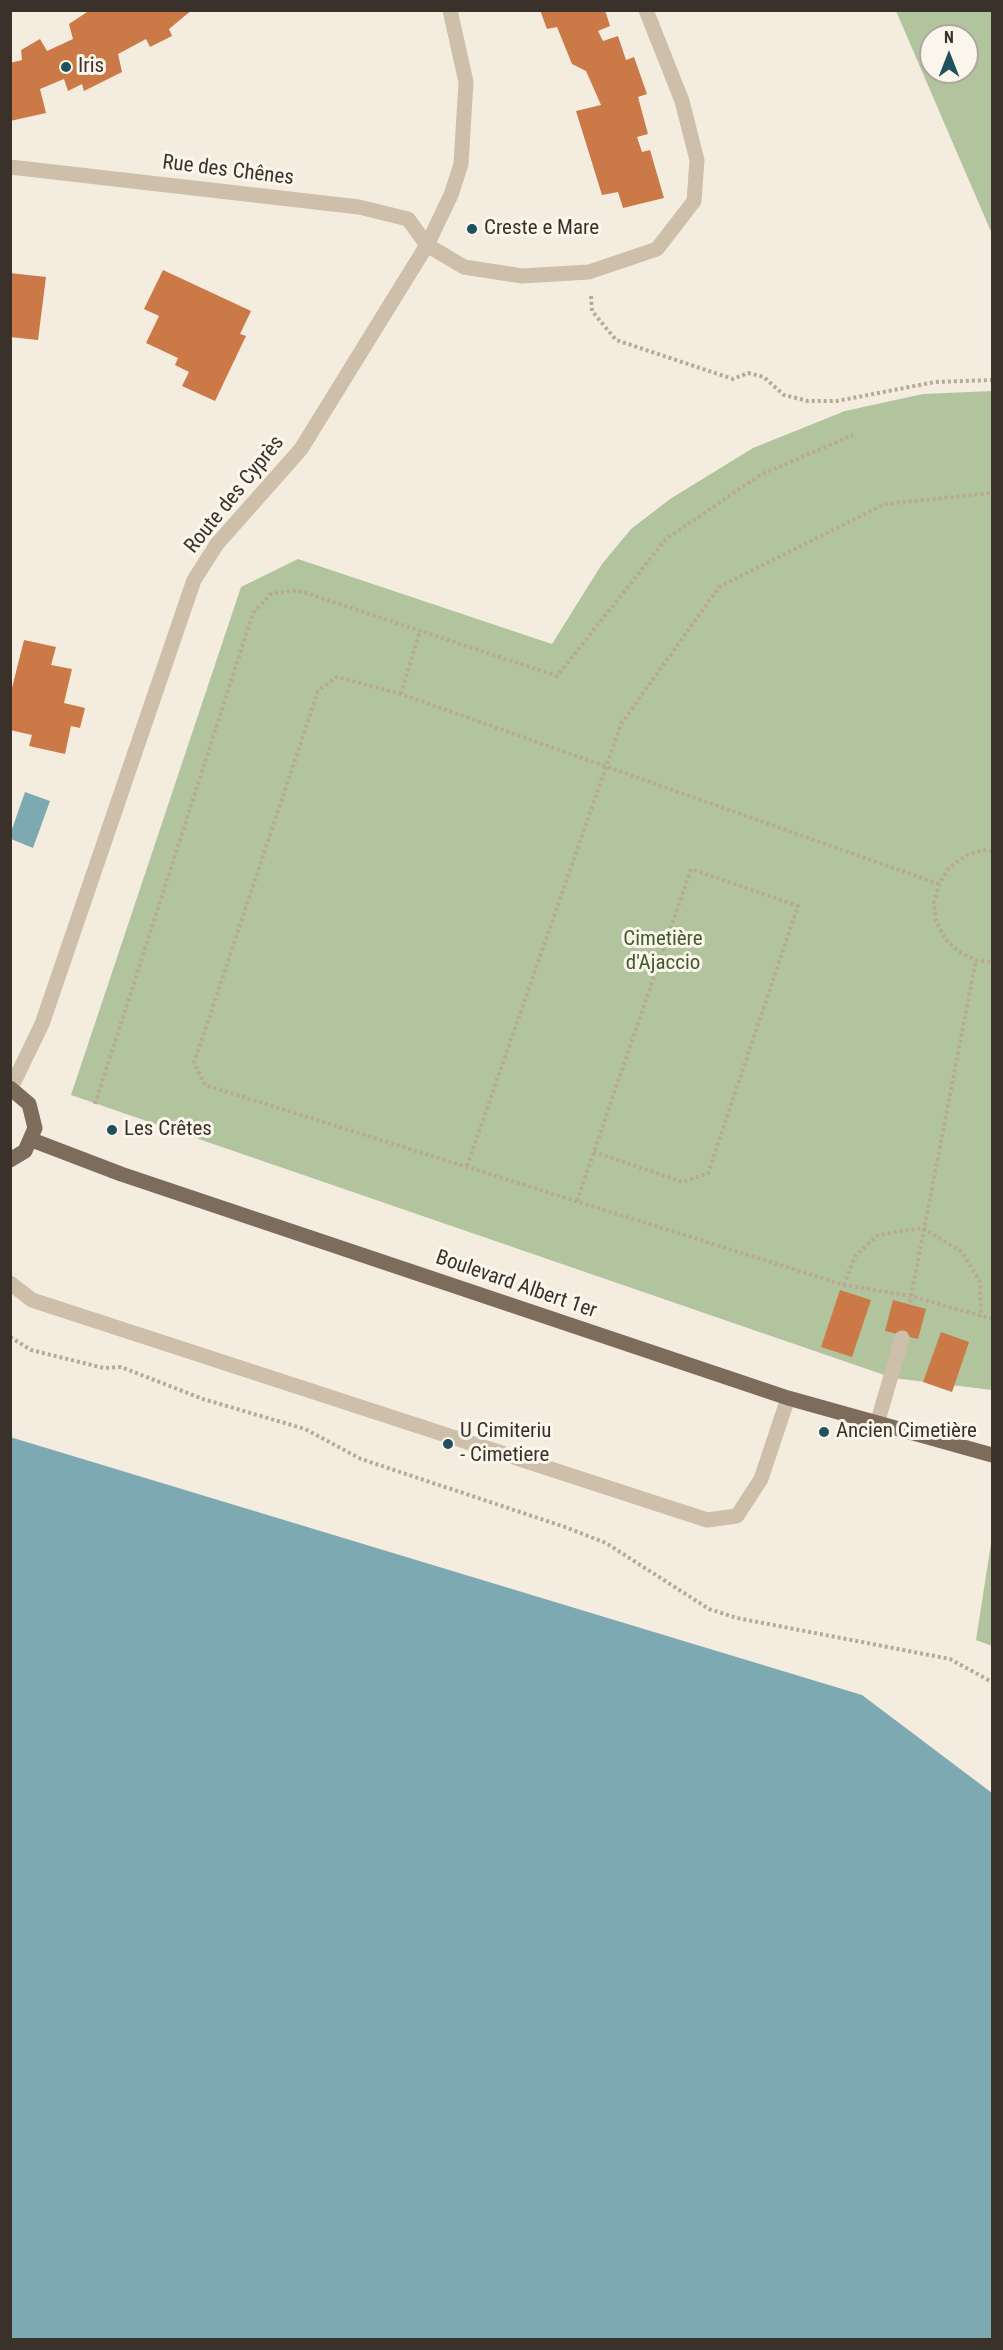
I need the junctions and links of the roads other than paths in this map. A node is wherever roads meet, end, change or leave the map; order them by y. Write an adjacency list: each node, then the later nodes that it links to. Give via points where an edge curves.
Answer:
1 (450, 10): 4 (street, Route des Cyprès, via 466,82 461,164)
2 (646, 10): 4 (street, via 682,101 697,160 694,201 657,249 590,272 522,276 464,267)
3 (10, 167): 4 (street, Rue des Chênes, via 359,207 408,219)
4 (427, 245): 5 (street, Route des Cyprès, via 301,449 217,544 194,580 42,1024)
5 (11, 1088): 6 (main road, via 32,1110)
6 (32, 1140): 7 (main road, via 25,1151); 10 (main road, Boulevard Albert 1er, via 121,1174)
7 (10, 1160)
8 (10, 1283): 10 (street, via 32,1300 707,1520 737,1516 761,1479)
9 (902, 1338): 11 (street)
10 (788, 1398): 11 (main road, Boulevard Albert 1er)
11 (877, 1424): 12 (main road, Boulevard Albert 1er)
12 (993, 1455)

